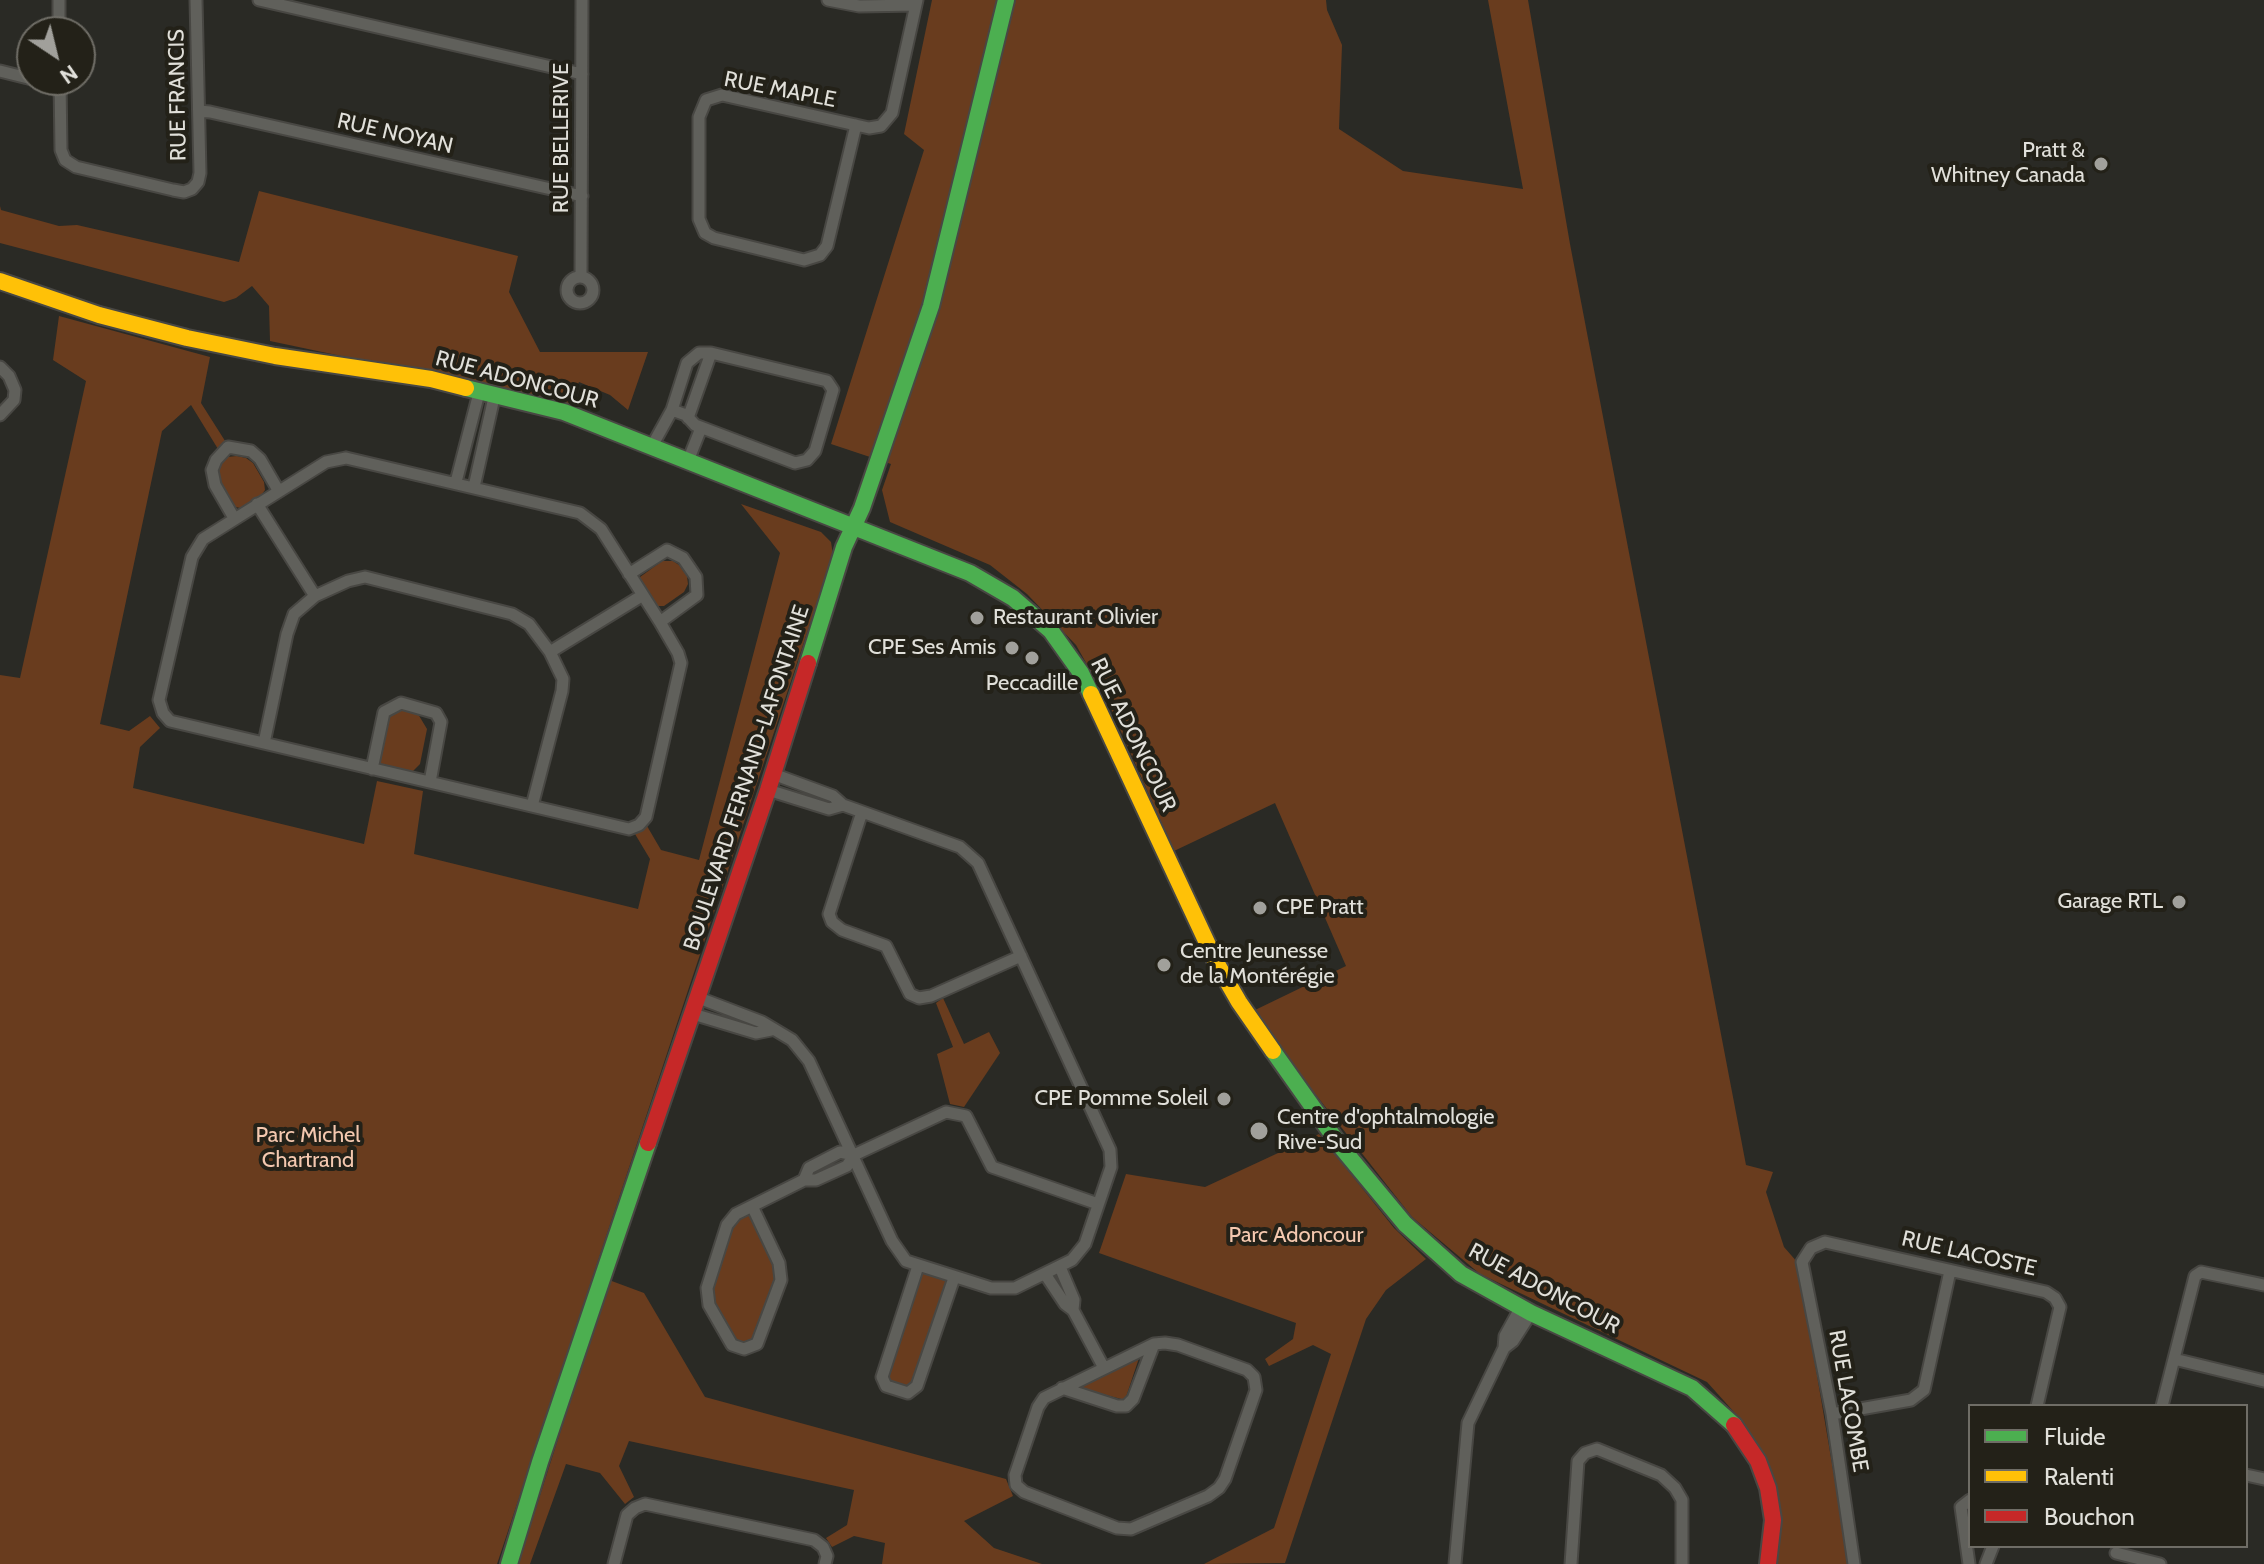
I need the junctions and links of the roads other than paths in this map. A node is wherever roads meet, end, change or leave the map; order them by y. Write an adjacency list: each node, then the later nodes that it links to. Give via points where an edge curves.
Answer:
1 (196, 0): 9 (street, RUE FRANCIS)
2 (259, 0): 7 (street)
3 (582, 0): 7 (street, RUE BELLERIVE)
4 (828, 0): 6 (street, via 859,6)
5 (1006, 0): 28 (street, BOULEVARD FERNAND-LAFONTAINE, via 934,295)
6 (917, 3): 10 (street, RUE MAPLE, via 889,119 877,128)
7 (582, 74): 11 (street, RUE BELLERIVE)
8 (60, 96): 9 (street, RUE FRANCIS, via 65,160 184,192 195,187 200,173)
9 (199, 111): 11 (street, RUE NOYAN)
10 (856, 125): 10 (street, RUE MAPLE, via 722,95 706,100 699,117 699,219 705,233 799,259 820,255 827,246)
11 (582, 196): 12 (street, RUE BELLERIVE)
12 (581, 276)
13 (0, 281): 16 (street, RUE ADONCOUR, via 187,338)
14 (711, 353): 17 (street, via 690,360); 19 (street); 20 (street, via 827,381 833,396 815,451 799,463)
15 (0, 367): 18 (street, via 15,390 14,400)
16 (488, 391): 21 (street, RUE ADONCOUR, via 585,419); 23 (street); 24 (street)
17 (672, 410): 19 (street); 21 (street)
18 (0, 415)
19 (688, 418): 20 (street)
20 (701, 428): 22 (street)
21 (652, 446): 22 (street, RUE ADONCOUR)
22 (688, 461): 28 (street, RUE ADONCOUR)
23 (456, 482): 24 (street); 25 (street, via 346,458 326,462)
24 (474, 487): 29 (street, via 592,519)
25 (278, 490): 26 (street); 27 (street, via 251,451 228,447 212,470)
26 (257, 504): 27 (street); 31 (street)
27 (234, 518): 34 (street, via 203,539 192,557 160,709 170,721)
28 (854, 527): 37 (street, BOULEVARD FERNAND-LAFONTAINE); 53 (street, RUE ADONCOUR, via 970,573 1013,598 1051,631 1081,673 1239,1002 1341,1147 1394,1212 1461,1274)
29 (629, 574): 30 (street); 32 (street, via 667,550 683,558 696,577 697,595)
30 (643, 595): 32 (street); 33 (street)
31 (315, 596): 33 (street, via 365,577 521,617); 34 (street, via 290,624)
32 (660, 622): 38 (street, via 681,668 646,817 629,829)
33 (550, 652): 38 (street, via 560,670 562,691)
34 (264, 743): 35 (street)
35 (372, 769): 36 (street); 36 (street, via 384,712 401,703 436,713 441,722)
36 (430, 782): 38 (street)
37 (771, 782): 39 (street, via 829,809 843,805); 41 (street, BOULEVARD FERNAND-LAFONTAINE)
38 (532, 806)
39 (862, 812): 40 (street, via 972,855); 40 (street, via 829,914 842,930 886,946 910,994 931,996)
40 (1021, 956): 43 (street, via 1110,1150 1111,1167)
41 (696, 1006): 42 (street, via 756,1033 771,1030 792,1040 809,1061); 64 (street, BOULEVARD FERNAND-LAFONTAINE)
42 (854, 1155): 43 (street, via 946,1112 966,1116 992,1167); 44 (street, via 840,1152 809,1168 804,1180); 46 (street, via 892,1241 906,1261)
43 (1098, 1204): 47 (street, via 1085,1244)
44 (752, 1206): 44 (street, via 727,1225 707,1288 709,1305 732,1345 744,1349 757,1344 781,1280 779,1263)
45 (1811, 1248): 48 (street, RUE LACOSTE, via 1825,1242); 61 (street, RUE LACOMBE, via 1802,1262)
46 (918, 1266): 50 (street); 50 (street, via 882,1377 886,1386 908,1393 917,1386)
47 (1060, 1267): 49 (street); 52 (street)
48 (1950, 1271): 59 (street, RUE LACOSTE, via 2055,1298 2060,1307); 61 (street, via 1924,1390 1911,1400)
49 (1045, 1274): 50 (street, via 1015,1288); 52 (street)
50 (954, 1278)
51 (2264, 1285): 55 (street, via 2201,1272 2195,1276)
52 (1073, 1310): 56 (street)
53 (1526, 1310): 67 (street, via 1468,1423); 70 (street, RUE ADONCOUR, via 1692,1388 1740,1431 1768,1488 1773,1520)
54 (1154, 1344): 56 (street); 58 (street, via 1126,1406); 58 (street, via 1178,1345 1254,1377 1256,1390 1225,1479 1208,1496 1131,1529 1024,1492 1015,1475 1038,1407)
55 (2174, 1359): 57 (street); 60 (street)
56 (1104, 1368): 58 (street)
57 (2264, 1381)
58 (1062, 1388)
59 (2037, 1404)
60 (2163, 1404)
61 (1832, 1414): 71 (street, RUE LACOMBE)
62 (1968, 1502): 72 (street, via 1961,1507)
63 (2116, 1554): 73 (street)
64 (509, 1564)
65 (614, 1564): 66 (street, via 627,1515 645,1504 814,1540 823,1547)
66 (825, 1564)
67 (1455, 1564)
68 (1571, 1564): 69 (street, via 1578,1461 1597,1449 1661,1475 1675,1488 1682,1500)
69 (1682, 1564)
70 (1768, 1564)
71 (1854, 1564)
72 (1969, 1564)
73 (2160, 1564)

